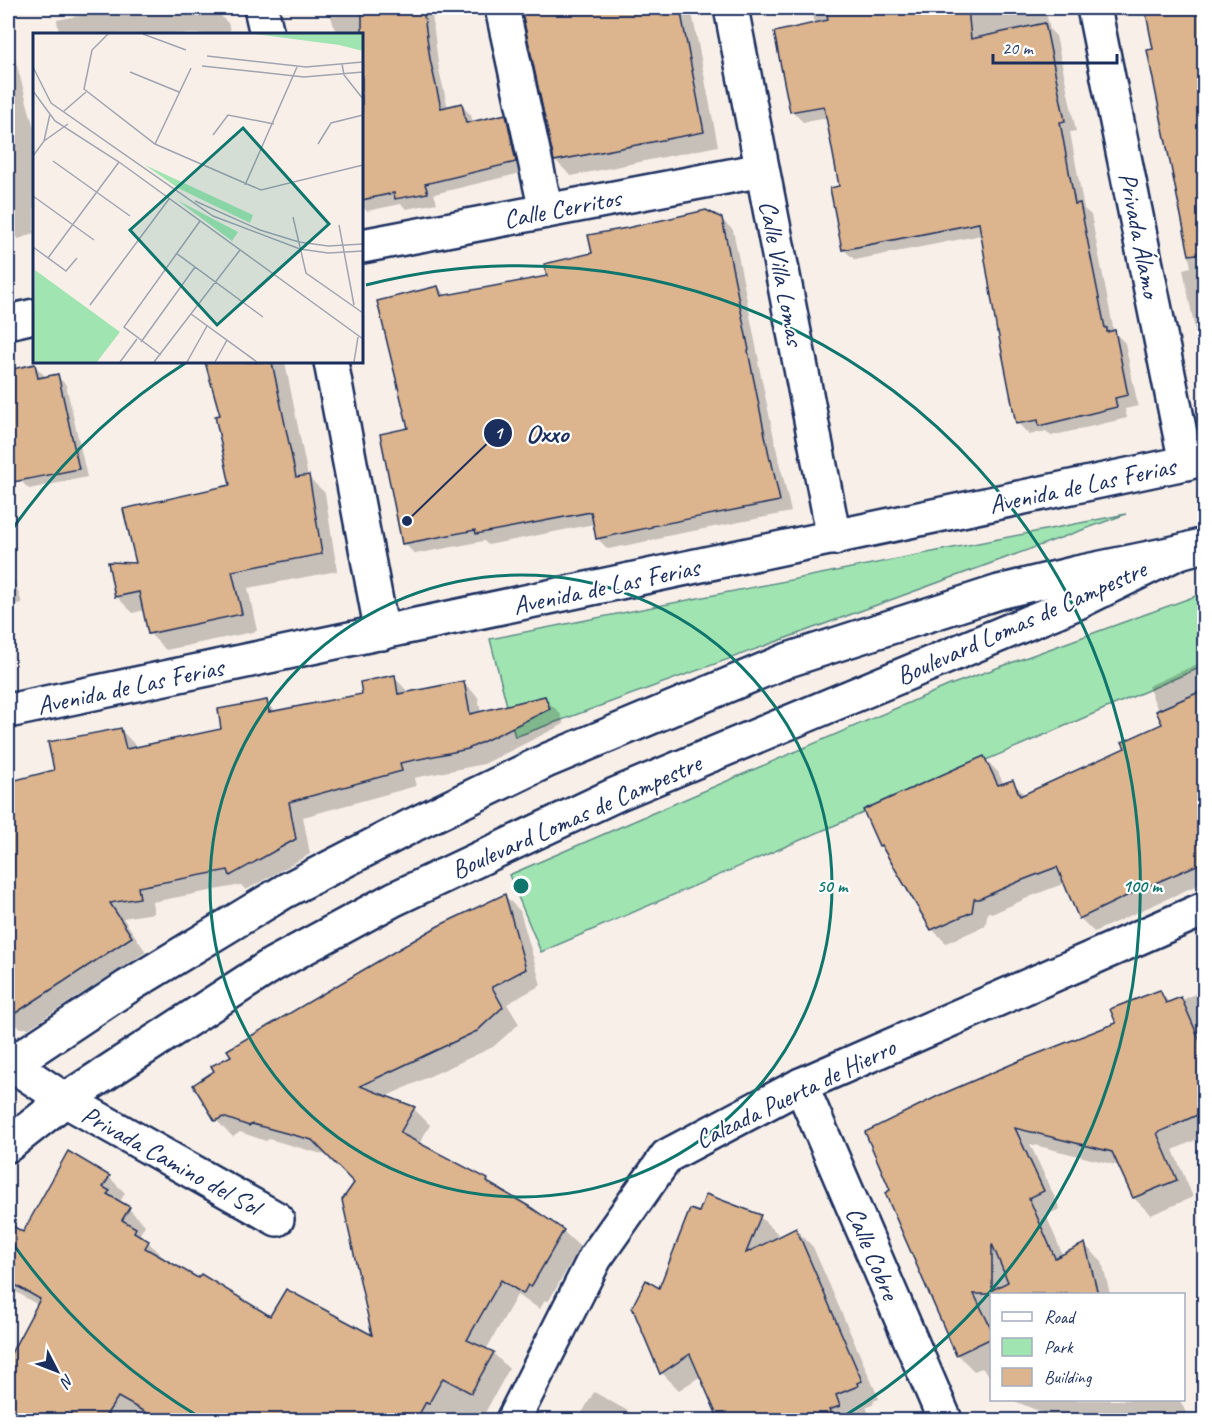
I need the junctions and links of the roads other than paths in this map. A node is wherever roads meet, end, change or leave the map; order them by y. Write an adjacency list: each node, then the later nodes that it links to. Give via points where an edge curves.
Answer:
1 (261, 8): 5 (main road)
2 (502, 8): 7 (main road)
3 (731, 8): 6 (main road, Calle Villa Lomas)
4 (1094, 8): 12 (main road, Privada Álamo)
5 (267, 33)
6 (762, 170): 7 (main road, Calle Cerritos); 13 (main road, Calle Villa Lomas)
7 (546, 211): 8 (main road, Calle Cerritos)
8 (363, 246)
9 (33, 316): 10 (main road)
10 (8, 322)
11 (332, 363): 15 (main road)
12 (1195, 461): 13 (main road, Avenida de Las Ferias)
13 (834, 538): 15 (main road, Avenida de Las Ferias)
14 (1192, 549): 18 (main road, Boulevard Lomas de Campestre, via 999,592 788,660 548,760 285,891); 20 (main road, Boulevard Lomas de Campestre, via 1078,602 617,794 394,899 272,964)
15 (382, 633): 16 (main road, Avenida de Las Ferias)
16 (8, 711)
17 (1204, 909): 19 (main road, Calzada Puerta de Hierro)
18 (8, 1064): 20 (main road, Privada Camino del Sol)
19 (801, 1085): 23 (main road, Calzada Puerta de Hierro, via 668,1156 595,1257); 24 (main road, Calle Cobre)
20 (65, 1100): 21 (main road, Boulevard Lomas de Campestre); 22 (main road, Privada Camino del Sol)
21 (8, 1145)
22 (277, 1219)
23 (513, 1420)
24 (945, 1420)

